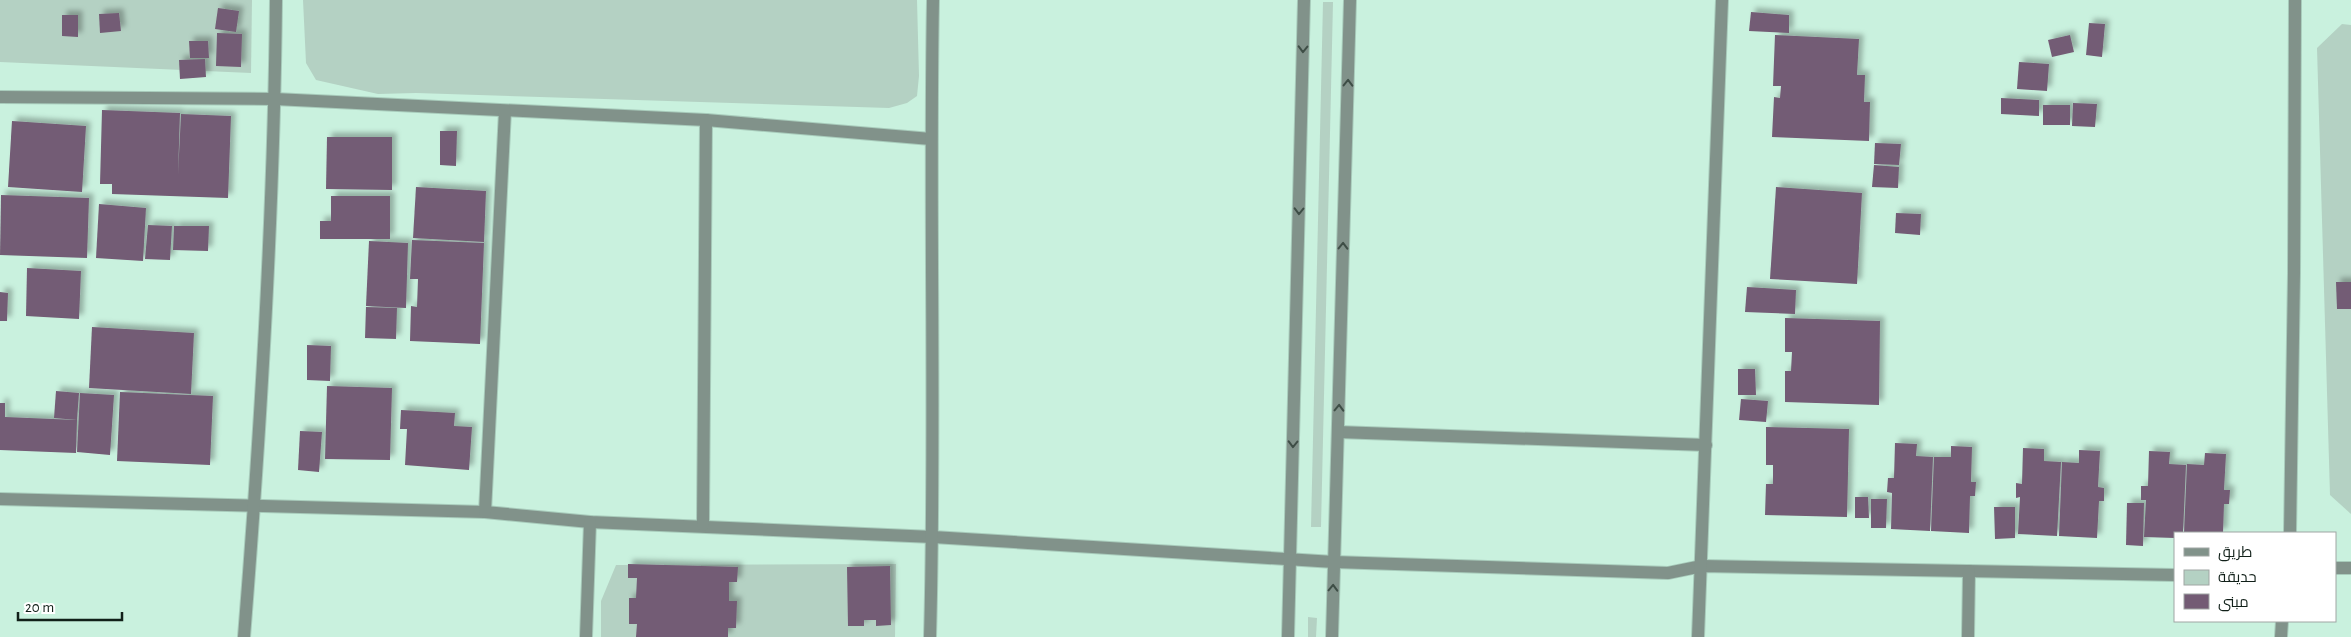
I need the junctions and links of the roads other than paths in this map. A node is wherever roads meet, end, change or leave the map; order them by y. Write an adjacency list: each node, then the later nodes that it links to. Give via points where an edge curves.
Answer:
1 (276, 0): 8 (street)
2 (933, 0): 11 (street)
3 (1304, 0): 21 (street, one-way to 21)
4 (1350, 0): 12 (street, one-way to 4)
5 (1722, 0): 13 (street)
6 (2295, 0): 19 (street)
7 (0, 96): 8 (street)
8 (275, 99): 9 (street); 15 (street)
9 (505, 111): 10 (street); 16 (street)
10 (706, 120): 11 (street); 18 (street)
11 (931, 139): 20 (street)
12 (1338, 432): 13 (street); 22 (street)
13 (1706, 446): 23 (street)
14 (0, 499): 15 (street)
15 (254, 506): 16 (street); 29 (street)
16 (485, 512): 17 (street)
17 (590, 522): 18 (street); 30 (street)
18 (703, 526): 20 (street)
19 (2290, 532)
20 (933, 536): 21 (street); 31 (street)
21 (1290, 558): 22 (street); 32 (street)
22 (1334, 562): 23 (street, via 1668,573); 33 (street, one-way to 22)
23 (1702, 566): 26 (street); 34 (street)
24 (2336, 568): 25 (street)
25 (2351, 568)
26 (1969, 571): 27 (street); 35 (street)
27 (2174, 575)
28 (2282, 622): 36 (street)
29 (244, 637)
30 (586, 637)
31 (930, 637)
32 (1288, 637)
33 (1332, 637)
34 (1698, 637)
35 (1968, 637)
36 (2281, 637)

